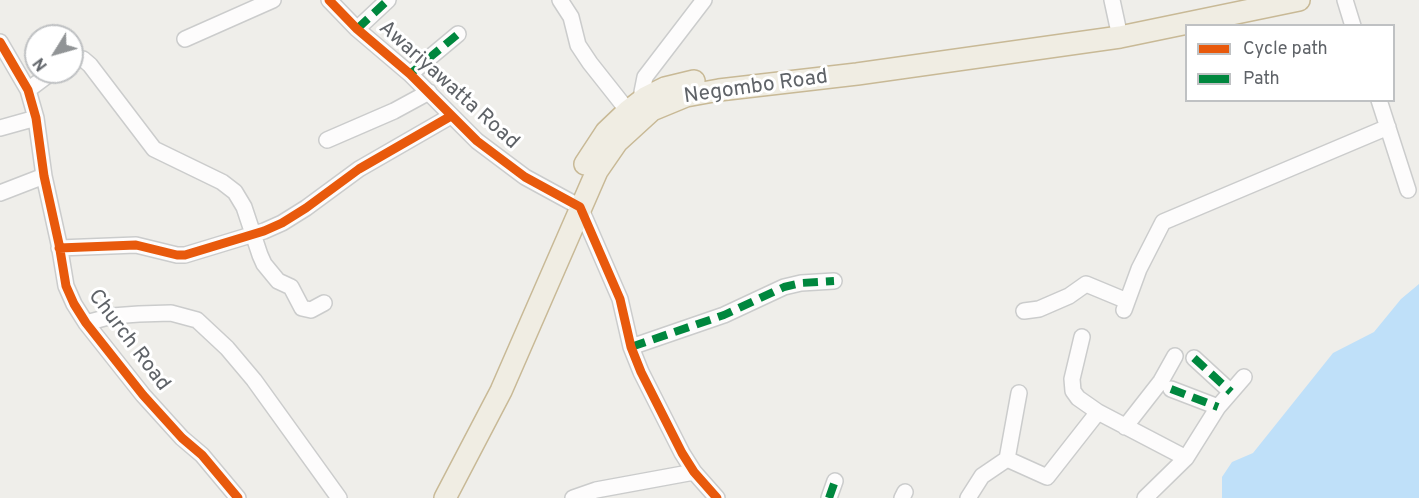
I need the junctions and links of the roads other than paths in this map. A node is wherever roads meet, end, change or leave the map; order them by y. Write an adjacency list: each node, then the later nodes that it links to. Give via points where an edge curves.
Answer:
1 (273, 0): 14 (street)
2 (329, 0): 11 (street, Awariyawatta Road)
3 (388, 0): 11 (street)
4 (560, 0): 22 (street, via 590,63)
5 (704, 0): 22 (street, via 645,77)
6 (1112, 0): 12 (street)
7 (1240, 0): 12 (highway, Negombo Road)
8 (1299, 0): 12 (highway, Negombo Road)
9 (1345, 0): 10 (street)
10 (1352, 24)
11 (357, 29): 17 (street, Awariyawatta Road)
12 (1119, 31): 22 (highway, Negombo Road, via 685,82 664,88)
13 (458, 34): 17 (street)
14 (185, 39)
15 (0, 42): 19 (street, Church Road)
16 (84, 60): 32 (street, via 154,149 235,192)
17 (410, 74): 20 (street, Awariyawatta Road)
18 (36, 84): 19 (street)
19 (28, 90): 24 (street, Church Road)
20 (429, 92): 23 (street, Awariyawatta Road); 27 (street)
21 (1380, 102): 25 (street)
22 (642, 106): 31 (highway, Negombo Road, via 606,132 595,147)
23 (451, 116): 31 (street, Awariyawatta Road, via 525,177); 32 (street, via 359,169 282,223)
24 (36, 118): 26 (street); 28 (street, Church Road)
25 (1388, 127): 29 (street); 36 (street, via 1163,222 1125,305 1086,284 1070,296)
26 (0, 128)
27 (327, 140)
28 (44, 176): 30 (street); 33 (street, Church Road)
29 (1408, 190)
30 (0, 193)
31 (573, 204): 39 (street, via 620,299); 55 (highway, Negombo Road); 56 (highway, Negombo Road, via 534,317 501,391)
32 (253, 234): 33 (street, via 185,255 136,245); 35 (street, via 264,264 278,281 291,287 302,308 310,310)
33 (59, 248): 37 (street, Church Road, via 66,286)
34 (834, 281): 39 (street, via 784,287 724,315)
35 (324, 303)
36 (1024, 311)
37 (86, 323): 53 (street, Church Road, via 143,395); 54 (street, via 112,316 171,313 197,321 254,380)
38 (1082, 337): 47 (street, via 1073,391)
39 (631, 347): 51 (street)
40 (1175, 356): 48 (street)
41 (1194, 358): 44 (street)
42 (1244, 377): 44 (street)
43 (1171, 389): 46 (street)
44 (1231, 392): 46 (street)
45 (1019, 393): 50 (street)
46 (1218, 407): 49 (street)
47 (1098, 412): 48 (street); 50 (street, via 1047,477)
48 (1125, 427): 49 (street)
49 (1186, 458): 61 (street)
50 (1007, 459): 60 (street, via 982,476)
51 (694, 472): 57 (street); 58 (street)
52 (835, 481): 59 (street)
53 (238, 498)
54 (339, 498)
55 (434, 498)
56 (445, 498)
57 (573, 498)
58 (717, 498)
59 (829, 498)
60 (968, 498)
61 (1145, 498)

